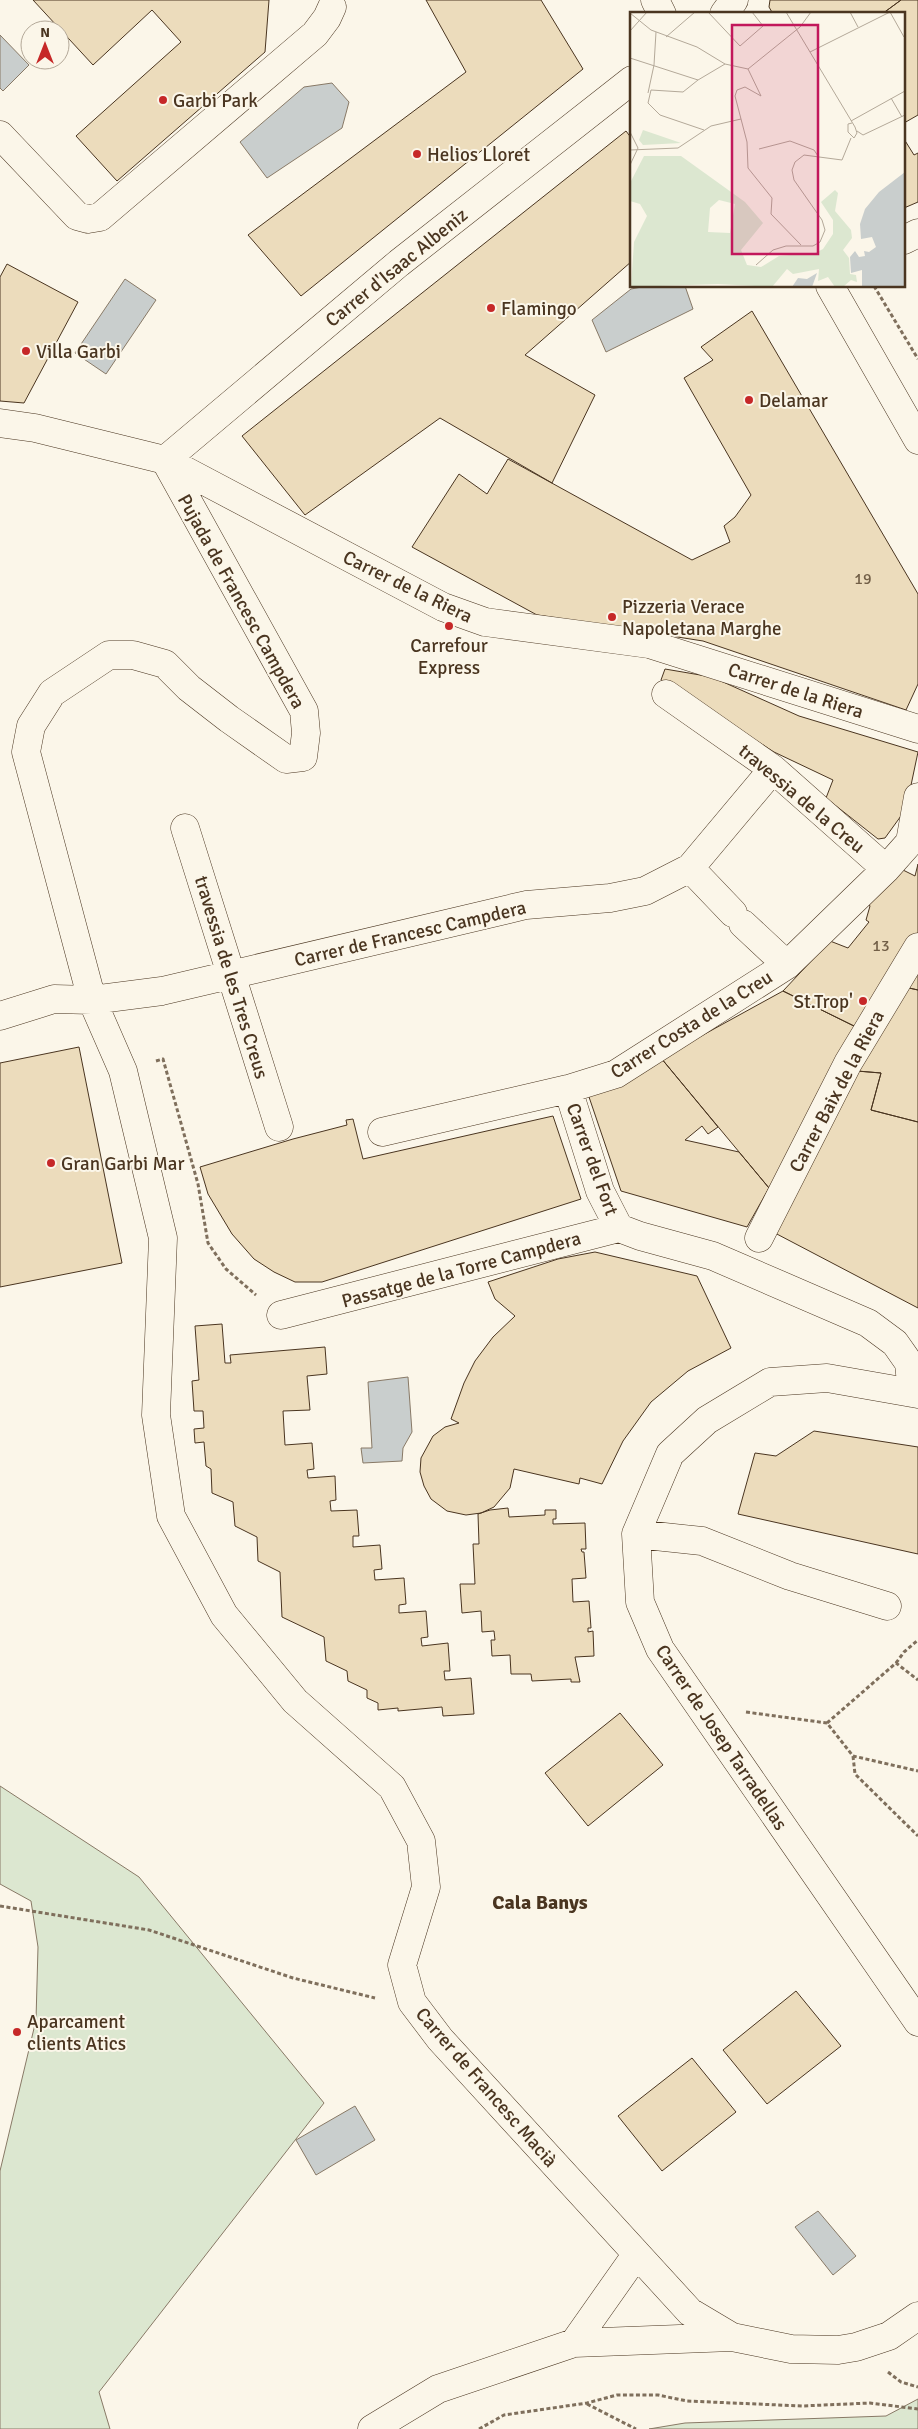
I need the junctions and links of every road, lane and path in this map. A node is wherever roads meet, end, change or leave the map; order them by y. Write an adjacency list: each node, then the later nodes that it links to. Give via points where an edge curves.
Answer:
1 (655, 0): 4 (street)
2 (734, 0): 5 (street)
3 (334, 2): 7 (street, via 315,34 100,217 88,219 77,216)
4 (661, 12)
5 (725, 12)
6 (630, 82): 15 (street, Carrer d'Isaac Albeniz, via 399,263)
7 (0, 135)
8 (918, 233): 9 (street)
9 (906, 239)
10 (831, 288): 14 (street)
11 (875, 288): 12 (path)
12 (918, 359)
13 (0, 423): 15 (street, Carrer de la Riera, via 35,428)
14 (918, 440)
15 (165, 460): 17 (street, Carrer de la Riera, via 442,607 485,622 649,644); 26 (street, Pujada de Francesc Campdera, via 304,711 303,757 286,759 229,719 165,664 134,655 109,655 52,692 31,726 26,752)
16 (666, 694): 18 (street, travessia de la Creu)
17 (918, 729)
18 (773, 768): 21 (street, Carrer de Francesc Campdera); 22 (street, travessia de la Creu)
19 (918, 797): 22 (street, Carrer Costa de la Creu, via 910,842)
20 (185, 828): 25 (street, travessia de les Tres Creus)
21 (690, 868): 24 (street); 25 (street, Carrer de Francesc Campdera, via 644,891 610,898 526,905)
22 (886, 868): 24 (street, Carrer Costa de la Creu)
23 (918, 947): 33 (street, Carrer Baix de la Riera, via 848,1063)
24 (787, 965): 29 (street, Carrer Costa de la Creu, via 616,1074)
25 (232, 975): 26 (street, Carrer de Francesc Campdera, via 162,991); 30 (street, travessia de les Tres Creus)
26 (92, 1000): 27 (street, Carrer de Francesc Campdera, via 54,999); 28 (street, Carrer de Francesc Macià)
27 (0, 1016)
28 (123, 1070): 34 (path, via 163,1060 198,1184 208,1243 226,1269); 47 (street, Carrer de Francesc Macià, via 163,1238 156,1415 172,1516 224,1615 295,1701 392,1787 421,1841 426,1888 402,1965)
29 (568, 1089): 31 (street, Carrer Costa de la Creu); 32 (street, Carrer del Fort, via 600,1191)
30 (278, 1127)
31 (382, 1132)
32 (619, 1228): 34 (street, Passatge de la Torre Campdera); 35 (street, via 713,1256 868,1323 895,1343 909,1363)
33 (759, 1238)
34 (282, 1315)
35 (915, 1394): 36 (street, Carrer de Josep Tarradellas, via 827,1378 770,1382 707,1420 670,1454)
36 (636, 1534): 37 (street, via 702,1541 790,1576); 41 (street, Carrer de Josep Tarradellas, via 640,1602 660,1649)
37 (887, 1606)
38 (918, 1640): 39 (path)
39 (896, 1664): 40 (path); 42 (path)
40 (918, 1680)
41 (698, 1705): 42 (path); 48 (street, Carrer de Josep Tarradellas)
42 (827, 1723): 43 (path)
43 (853, 1756): 44 (path); 45 (path, via 855,1774)
44 (918, 1771)
45 (918, 1836)
46 (0, 1906): 47 (path, via 149,1930 293,1978 363,1997)
47 (412, 2002): 49 (street, Carrer de Francesc Macià, via 440,2040)
48 (918, 2022)
49 (636, 2255): 51 (street, Carrer de Francesc Macià, via 690,2312); 52 (street)
50 (918, 2316): 51 (street, via 889,2336 838,2350 791,2349)
51 (732, 2337): 52 (street)
52 (574, 2343): 55 (street, via 438,2389)
53 (587, 2403): 54 (path, via 617,2395 658,2395 687,2401 802,2406 870,2403); 56 (path, via 504,2416); 57 (path)
54 (918, 2410)
55 (372, 2429)
56 (479, 2429)
57 (636, 2429)

